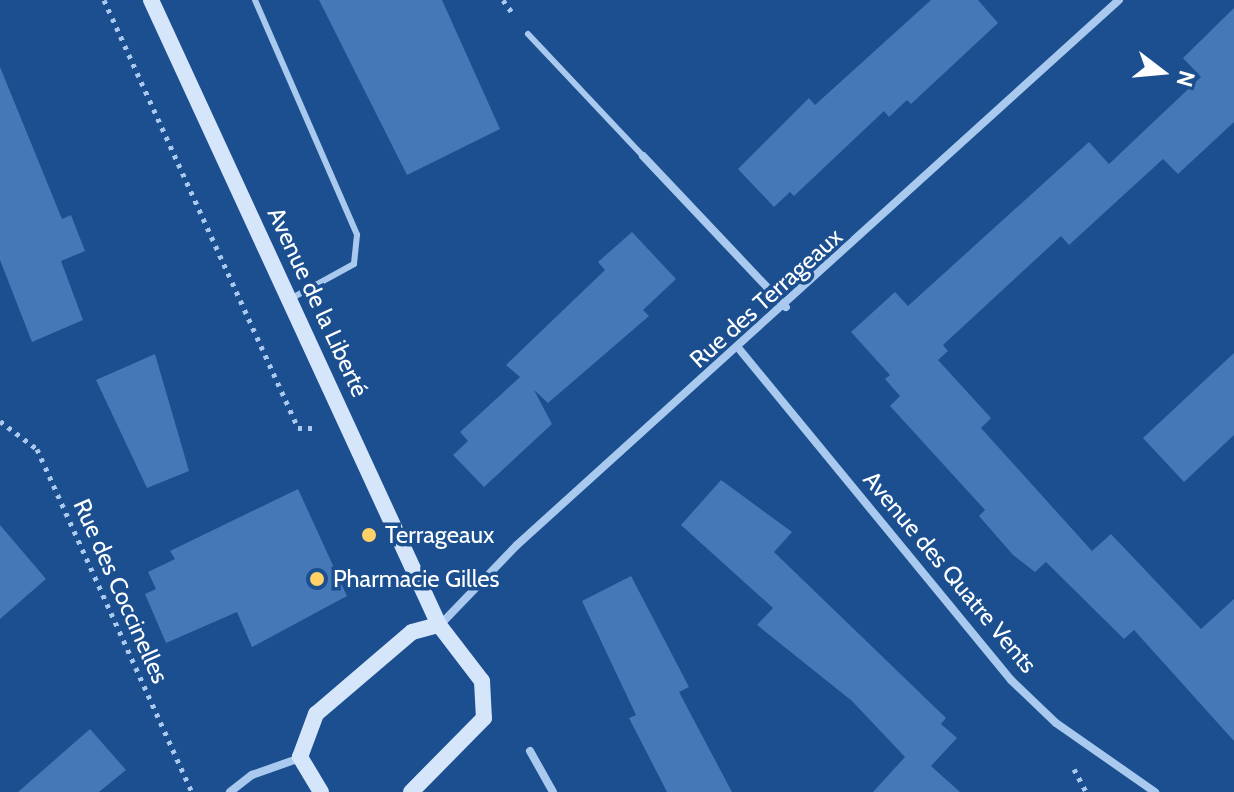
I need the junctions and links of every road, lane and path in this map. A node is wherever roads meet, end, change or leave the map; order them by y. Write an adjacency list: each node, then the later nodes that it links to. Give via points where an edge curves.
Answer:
1 (104, 0): 11 (path, via 298,428)
2 (151, 0): 7 (street, Avenue de la Liberté)
3 (255, 0): 7 (lane, via 357,235 354,264)
4 (1119, 0): 8 (street, Rue des Terrageaux)
5 (528, 34): 6 (lane)
6 (643, 156): 8 (street)
7 (290, 299): 11 (street, Avenue de la Liberté)
8 (786, 307): 9 (street, Rue des Terrageaux)
9 (740, 350): 12 (street, Rue des Terrageaux, via 517,545); 20 (street, Avenue des Quatre Vents, via 1011,680 1056,723)
10 (0, 421): 15 (path, Rue des Coccinelles, via 37,449)
11 (350, 427): 12 (street, Avenue de la Liberté)
12 (439, 625): 14 (street, via 412,632 316,714); 18 (street, Avenue de la Liberté, via 482,681 484,718)
13 (530, 751): 19 (street)
14 (300, 757): 16 (street, via 252,775); 17 (street)
15 (192, 792)
16 (230, 792)
17 (321, 792)
18 (411, 792)
19 (553, 792)
20 (1155, 792)

